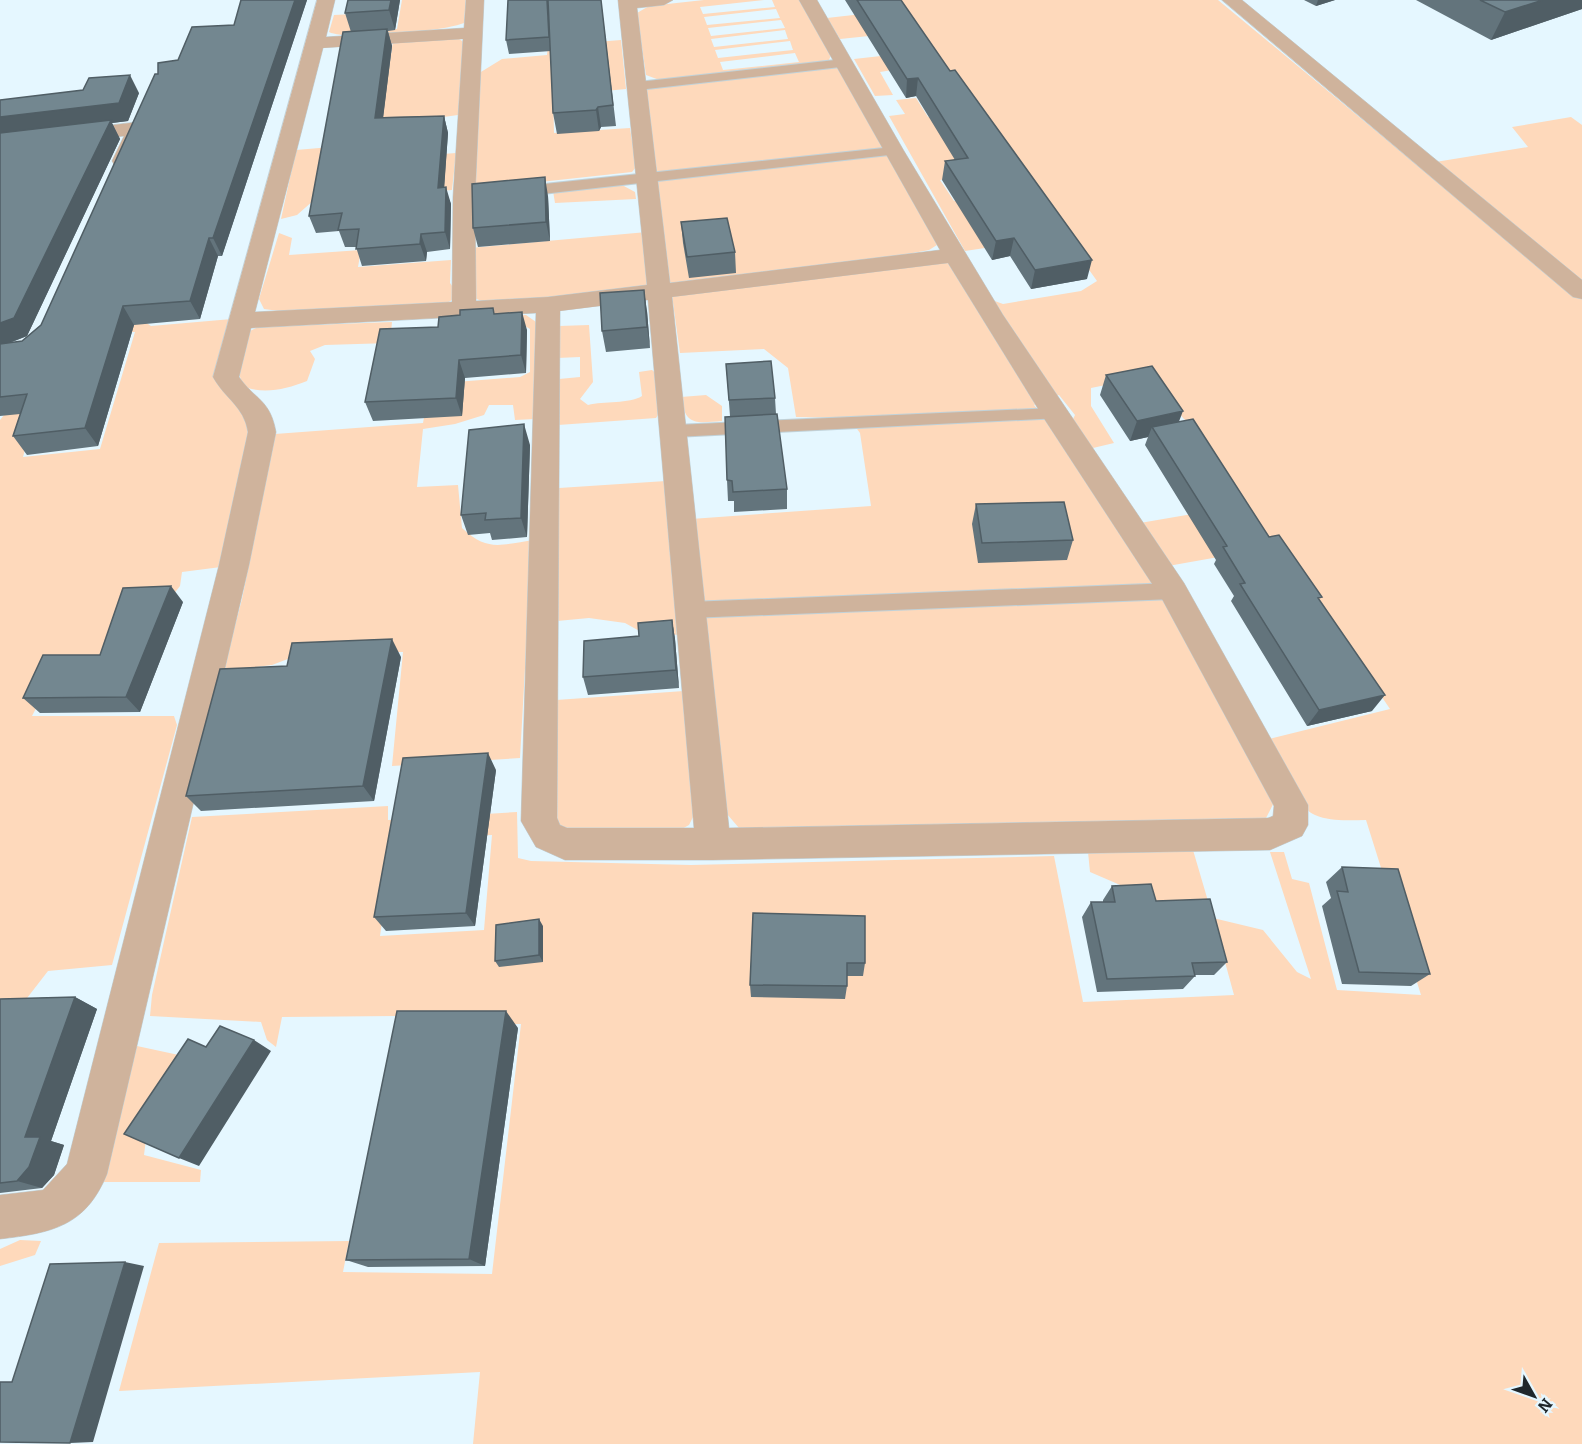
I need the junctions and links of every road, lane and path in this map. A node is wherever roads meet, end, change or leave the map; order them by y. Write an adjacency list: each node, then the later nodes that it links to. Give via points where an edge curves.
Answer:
1 (326, 0): 8 (street)
2 (475, 0): 7 (street)
3 (664, 0): 6 (street)
4 (808, 0): 9 (street)
5 (1231, 0): 18 (street)
6 (627, 2): 10 (street)
7 (474, 33): 8 (street); 20 (street)
8 (315, 43): 21 (street)
9 (844, 63): 10 (lane); 12 (street)
10 (638, 86): 13 (street)
11 (0, 144): 14 (street, via 142,119)
12 (893, 151): 13 (lane); 16 (street)
13 (648, 180): 15 (lane); 17 (street)
14 (113, 182)
15 (499, 194)
16 (956, 255): 17 (street); 22 (street)
17 (660, 292): 19 (street); 23 (street)
18 (1582, 292)
19 (548, 305): 20 (street); 26 (street, via 539,821 548,836 565,844)
20 (464, 310): 21 (street)
21 (242, 321): 27 (street, via 226,377 232,390 257,411 262,432 231,576 86,1174 69,1200 49,1212)
22 (1054, 414): 23 (lane); 24 (street)
23 (675, 431): 25 (street)
24 (1173, 591): 25 (lane); 26 (street, via 1291,805 1290,825 1270,834)
25 (689, 610): 26 (street)
26 (713, 844)
27 (0, 1217)

